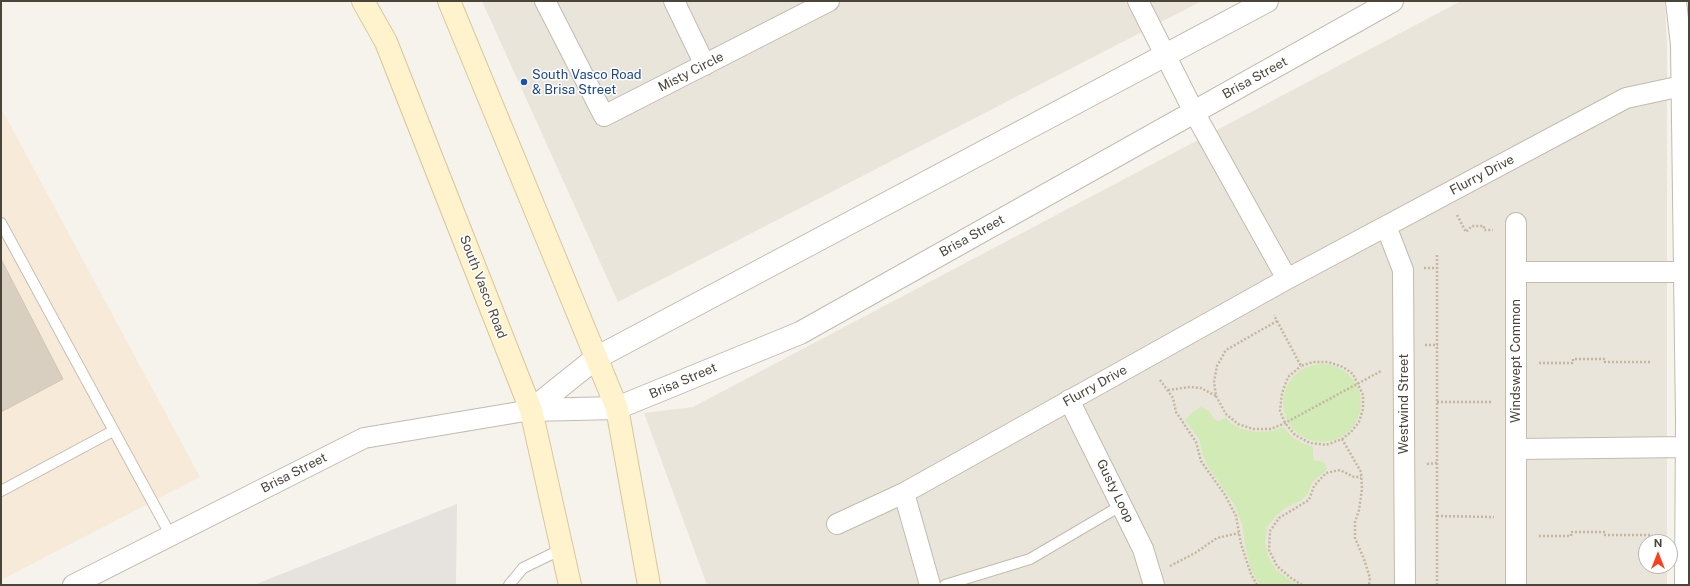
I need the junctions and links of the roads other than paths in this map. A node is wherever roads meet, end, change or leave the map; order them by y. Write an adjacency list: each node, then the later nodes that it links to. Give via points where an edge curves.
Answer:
1 (363, 1): 23 (main road, South Vasco Road, via 386,42)
2 (449, 1): 20 (main road)
3 (545, 1): 11 (street, Misty Circle, via 604,116)
4 (674, 1): 11 (street)
5 (829, 1): 11 (street, Misty Circle)
6 (1138, 1): 10 (street)
7 (1267, 1): 10 (street, Brisa Street)
8 (1392, 1): 13 (street, Brisa Street)
9 (1676, 1): 12 (street)
10 (1165, 54): 13 (street); 20 (street, Brisa Street)
11 (705, 65)
12 (1682, 86): 15 (street, Flurry Drive, via 1626,98); 18 (street)
13 (1194, 112): 19 (street); 22 (street, Brisa Street, via 800,333)
14 (1, 223): 24 (lane)
15 (1386, 226): 19 (street, Flurry Drive); 40 (street, Westwind Street, via 1403,270)
16 (1516, 226): 17 (street, Windswept Common)
17 (1516, 272): 18 (street); 26 (street, Windswept Common)
18 (1684, 272): 25 (street)
19 (1287, 278): 21 (street, Flurry Drive)
20 (596, 358): 22 (main road); 23 (street, Brisa Street)
21 (1069, 400): 28 (street, Flurry Drive); 29 (street, Gusty Loop)
22 (618, 408): 23 (street, Brisa Street); 37 (main road)
23 (531, 410): 31 (street, Brisa Street, via 364,438); 32 (main road, South Vasco Road)
24 (113, 431): 27 (lane); 31 (lane)
25 (1686, 447): 26 (street); 42 (street)
26 (1516, 450): 41 (street, Windswept Common)
27 (1, 491)
28 (904, 493): 30 (street, Flurry Drive); 38 (street)
29 (1122, 505): 33 (street, Gusty Loop, via 1143,549); 39 (lane, via 1030,559)
30 (837, 524)
31 (171, 536): 34 (street, Brisa Street)
32 (562, 549): 35 (lane, via 523,568); 36 (main road, South Vasco Road)
33 (1152, 579)
34 (81, 583)
35 (509, 585)
36 (570, 585)
37 (649, 585)
38 (930, 585)
39 (945, 585)
40 (1405, 585)
41 (1516, 585)
42 (1685, 585)

